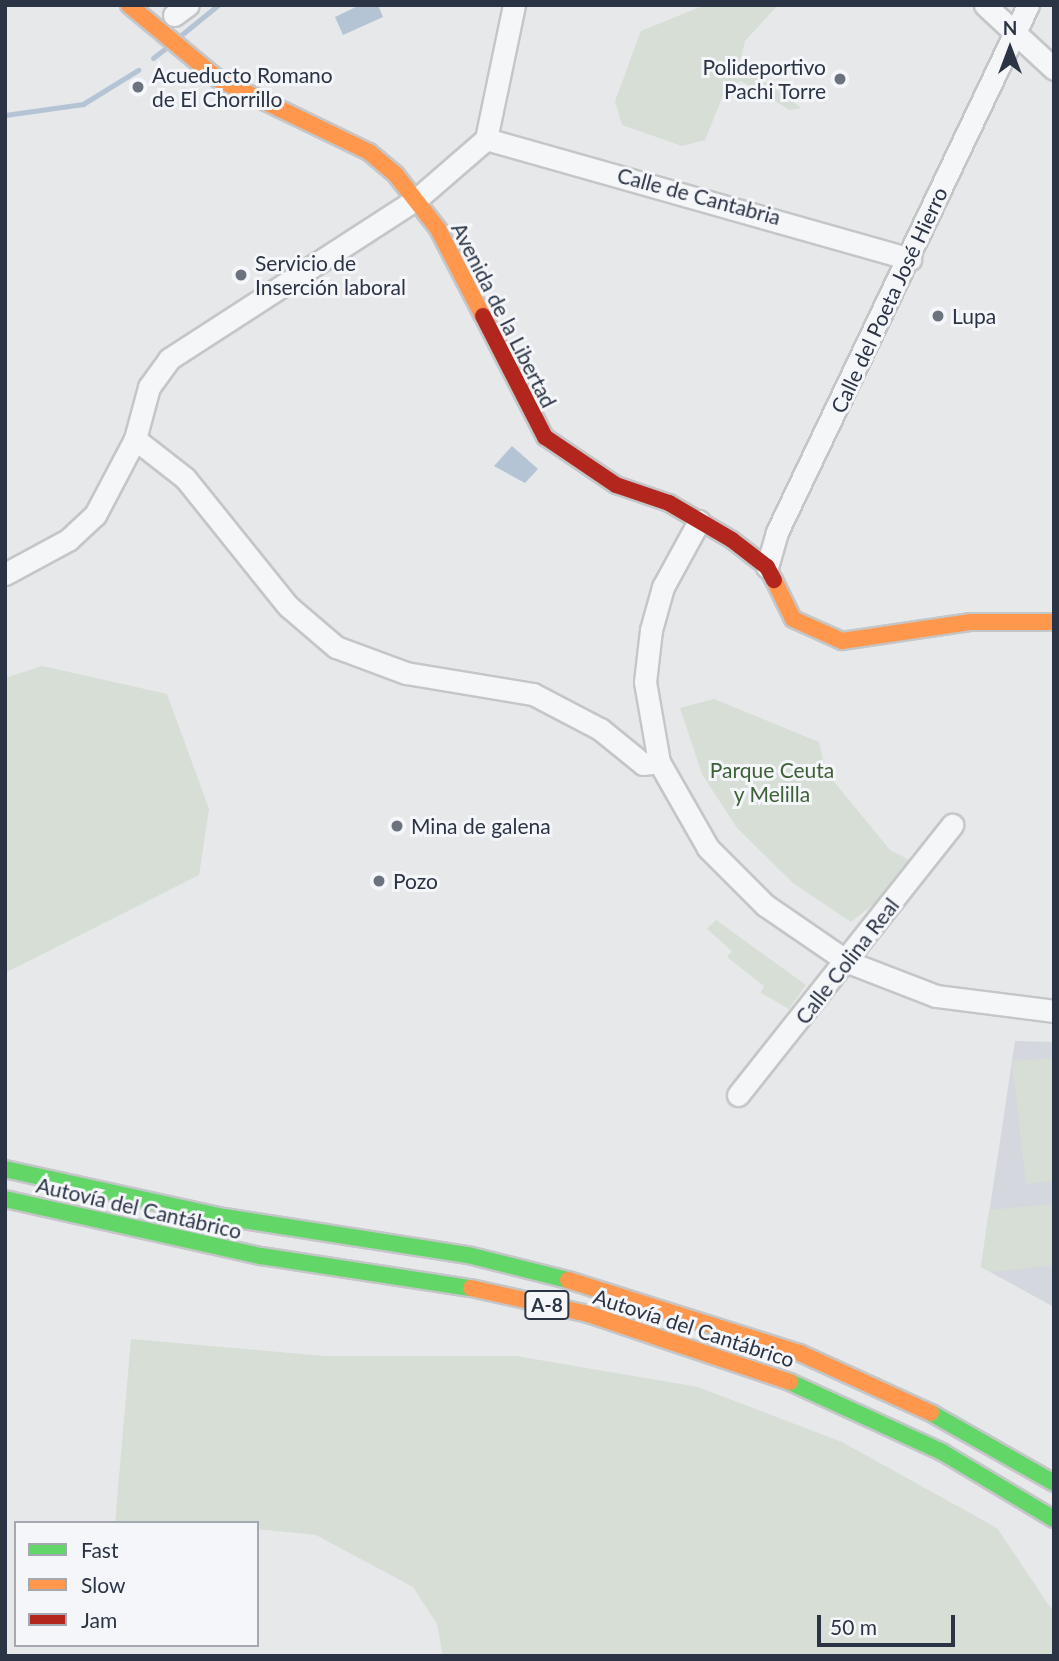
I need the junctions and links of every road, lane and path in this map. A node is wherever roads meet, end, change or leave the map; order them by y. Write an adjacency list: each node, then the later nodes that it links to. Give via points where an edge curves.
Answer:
1 (514, 5): 7 (street)
2 (985, 5): 5 (street)
3 (1028, 5): 5 (street, Calle del Poeta José Hierro)
4 (132, 9): 8 (main road, Avenida de la Libertad, via 218,79 369,152)
5 (1015, 34): 6 (street); 9 (street, Calle del Poeta José Hierro)
6 (1054, 69)
7 (486, 139): 8 (street); 9 (street, Calle de Cantabria)
8 (418, 198): 10 (street, via 169,359 149,387); 11 (main road, Avenida de la Libertad, via 545,437 616,485 668,503)
9 (910, 259): 12 (street, Calle del Poeta José Hierro, via 777,532)
10 (135, 439): 13 (street, via 95,515 68,540); 15 (street, via 185,478 288,606 336,647 406,673 533,694 600,729 643,764)
11 (699, 521): 12 (main road, Avenida de la Libertad); 15 (street, via 663,587 651,629 645,682)
12 (767, 567): 14 (main road, Avenida de la Libertad, via 793,619 842,640 970,622)
13 (5, 574)
14 (1054, 622)
15 (659, 762): 17 (street, via 708,848 765,905)
16 (952, 825): 17 (street, Calle Colina Real)
17 (848, 962): 18 (street, via 936,996); 19 (street, Calle Colina Real)
18 (1054, 1011)
19 (738, 1095)
20 (5, 1169): 22 (main road, Autovía del Cantábrico / A-8, via 224,1217 468,1255 653,1302 800,1353 958,1426)
21 (5, 1199): 23 (main road, Autovía del Cantábrico / A-8, via 100,1225 425,1278 600,1318 790,1382 942,1452)
22 (1054, 1483)
23 (1054, 1519)

